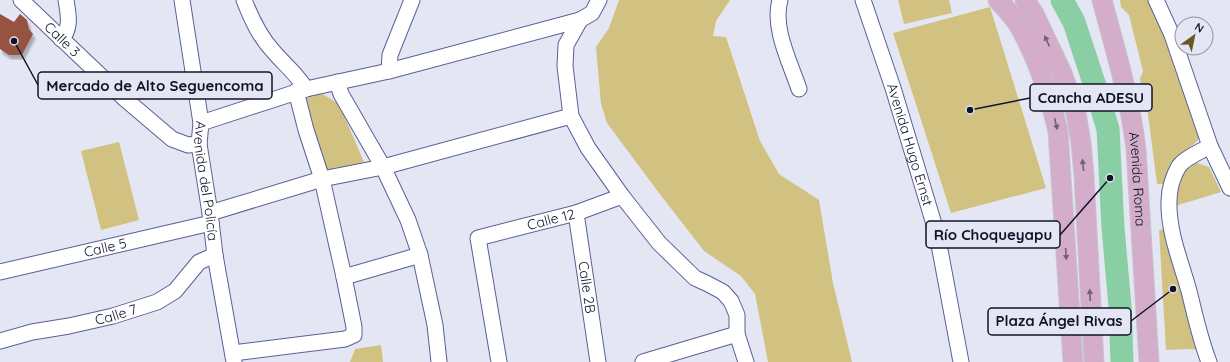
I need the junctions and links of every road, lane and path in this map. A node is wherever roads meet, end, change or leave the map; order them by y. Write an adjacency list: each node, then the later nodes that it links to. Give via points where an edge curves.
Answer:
1 (21, 0): 17 (street, Calle 3)
2 (66, 0): 17 (street, via 69,22 66,34)
3 (182, 0): 23 (street, Avenida del Policía)
4 (244, 0): 21 (street, via 252,21 271,50 296,75)
5 (412, 0): 18 (street, via 390,55)
6 (599, 0): 15 (street, via 592,12)
7 (780, 0): 20 (street, via 777,19)
8 (863, 0): 44 (street, Avenida Hugo Ernst, via 893,88 937,234)
9 (998, 0): 16 (main road)
10 (1005, 0): 16 (main road)
11 (1025, 0): 46 (main road, one-way to 11, via 1084,176 1076,114 1062,73)
12 (1102, 0): 47 (main road, Avenida Roma, via 1133,124)
13 (1114, 0): 48 (main road, Avenida Roma, via 1145,127)
14 (1156, 0): 25 (street, via 1172,35)
15 (580, 20): 18 (street); 22 (street, via 566,45 565,66)
16 (1017, 23): 45 (main road, one-way to 45, via 1037,62 1058,131)
17 (61, 39): 24 (street, Calle 3, via 172,139 188,146)
18 (389, 71): 19 (street)
19 (338, 82): 21 (street); 26 (street, via 341,94)
20 (799, 89)
21 (301, 90): 23 (street); 27 (street, via 306,130)
22 (571, 116): 26 (street, Calle 5); 29 (street, via 588,148)
23 (201, 123): 24 (street, Avenida del Policía)
24 (199, 144): 31 (street, Avenida del Policía)
25 (1210, 146): 28 (street); 49 (street, via 1180,165 1170,192 1169,203 1174,240)
26 (383, 167): 27 (street, Calle 5); 33 (street, via 408,220)
27 (322, 180): 31 (street, Calle 5); 35 (street)
28 (1230, 188)
29 (622, 196): 30 (street, Calle 12); 36 (street, via 659,243 695,278 722,292 731,301 738,315)
30 (576, 213): 40 (street, Calle 12, via 478,238); 41 (street, Calle 2B)
31 (211, 218): 32 (street, Avenida del Policía); 34 (street, Calle 5)
32 (215, 255): 37 (street, Calle 7, via 199,262 175,291 157,302 113,316); 38 (street, Avenida del Policía)
33 (420, 255): 35 (street); 39 (street, via 435,325)
34 (0, 272)
35 (344, 277): 38 (street, via 354,335 345,339)
36 (737, 334): 42 (street); 43 (street)
37 (0, 341)
38 (233, 358)
39 (439, 362)
40 (499, 362)
41 (598, 362)
42 (643, 362)
43 (746, 362)
44 (961, 362)
45 (1073, 362)
46 (1094, 362)
47 (1149, 362)
48 (1159, 362)
49 (1209, 362)

